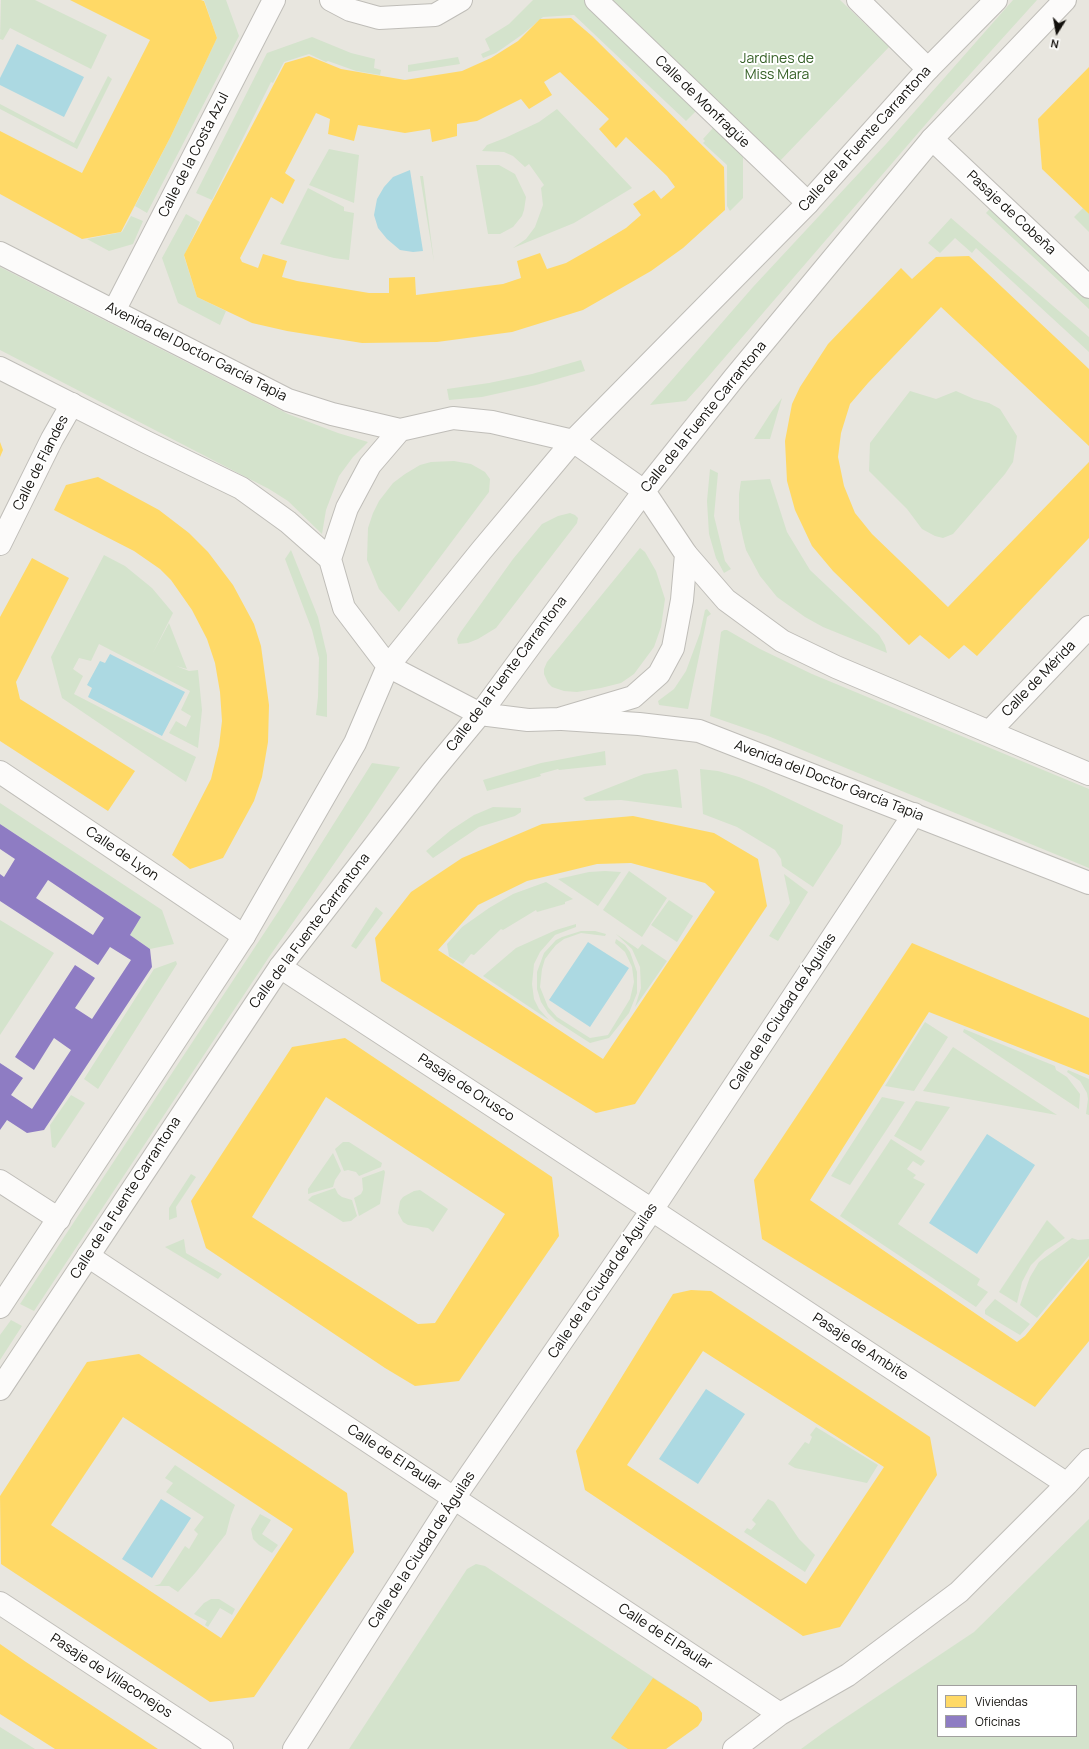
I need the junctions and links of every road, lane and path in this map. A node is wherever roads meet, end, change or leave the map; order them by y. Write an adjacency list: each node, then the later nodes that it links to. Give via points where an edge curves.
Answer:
1 (274, 0): 13 (main road, Calle de la Costa Azul)
2 (330, 0): 3 (main road, via 350,10 378,18 435,15)
3 (461, 0)
4 (596, 0): 10 (main road, Calle de Monfragüe)
5 (858, 0): 8 (main road)
6 (996, 0): 8 (main road, Calle de la Fuente Carrantona)
7 (1065, 0): 9 (main road, Calle de la Fuente Carrantona)
8 (928, 69): 10 (main road, Calle de la Fuente Carrantona)
9 (932, 139): 12 (main road, Pasaje de Cobeña); 18 (main road, Calle de la Fuente Carrantona)
10 (808, 203): 17 (main road, Calle de la Fuente Carrantona)
11 (0, 253): 13 (main road, Avenida del Doctor García Tapia)
12 (1089, 287)
13 (114, 311): 16 (main road, Avenida del Doctor García Tapia, via 288,400 332,414)
14 (0, 368): 15 (main road)
15 (72, 404): 19 (main road, Calle de Flandes, via 52,438); 21 (main road, via 241,488 288,522)
16 (400, 430): 17 (main road, Avenida del Doctor García Tapia, via 453,418 492,422); 21 (main road, via 370,465 347,508)
17 (573, 441): 18 (main road, Avenida del Doctor García Tapia); 23 (main road, Calle de la Fuente Carrantona)
18 (644, 491): 20 (main road, Avenida del Doctor García Tapia); 24 (main road, Calle de la Fuente Carrantona)
19 (0, 544)
20 (686, 554): 25 (main road, Avenida del Doctor García Tapia, via 682,600 673,648 659,674 633,697); 26 (main road, Avenida del Doctor García Tapia, via 726,600 782,641 836,667)
21 (330, 559): 23 (main road, Avenida del Doctor García Tapia, via 344,608)
22 (1089, 627): 26 (main road, Calle de Mérida)
23 (388, 666): 24 (main road, Avenida del Doctor García Tapia); 31 (main road, Calle de la Fuente Carrantona, via 355,743)
24 (480, 714): 25 (main road, Avenida del Doctor García Tapia, via 528,720); 32 (main road, Calle de la Fuente Carrantona)
25 (559, 719): 29 (main road, Avenida del Doctor García Tapia, via 699,731)
26 (990, 731): 28 (main road, Avenida del Doctor García Tapia)
27 (0, 772): 31 (main road, Calle de Lyon)
28 (1089, 774)
29 (914, 814): 30 (main road, Avenida del Doctor García Tapia); 34 (main road, Calle de la Ciudad de Águilas)
30 (1089, 883)
31 (244, 936): 35 (main road, Calle de la Fuente Carrantona)
32 (280, 967): 34 (main road, Pasaje de Orusco); 36 (main road, Calle de la Fuente Carrantona)
33 (0, 1181): 35 (main road)
34 (652, 1210): 40 (main road, Pasaje de Ambite); 41 (main road, Calle de la Ciudad de Águilas)
35 (59, 1219): 37 (main road, Calle de la Fuente Carrantona)
36 (88, 1256): 38 (main road, Calle de la Fuente Carrantona); 41 (main road, Calle de El Paular)
37 (0, 1307)
38 (0, 1389)
39 (1089, 1460): 40 (main road)
40 (1067, 1484): 43 (main road, via 958,1592 848,1675)
41 (454, 1498): 43 (main road, Calle de El Paular); 45 (main road, Calle de la Ciudad de Águilas)
42 (0, 1603): 44 (main road, Pasaje de Villaconejos)
43 (780, 1714): 46 (main road)
44 (222, 1749)
45 (294, 1749)
46 (734, 1749)

